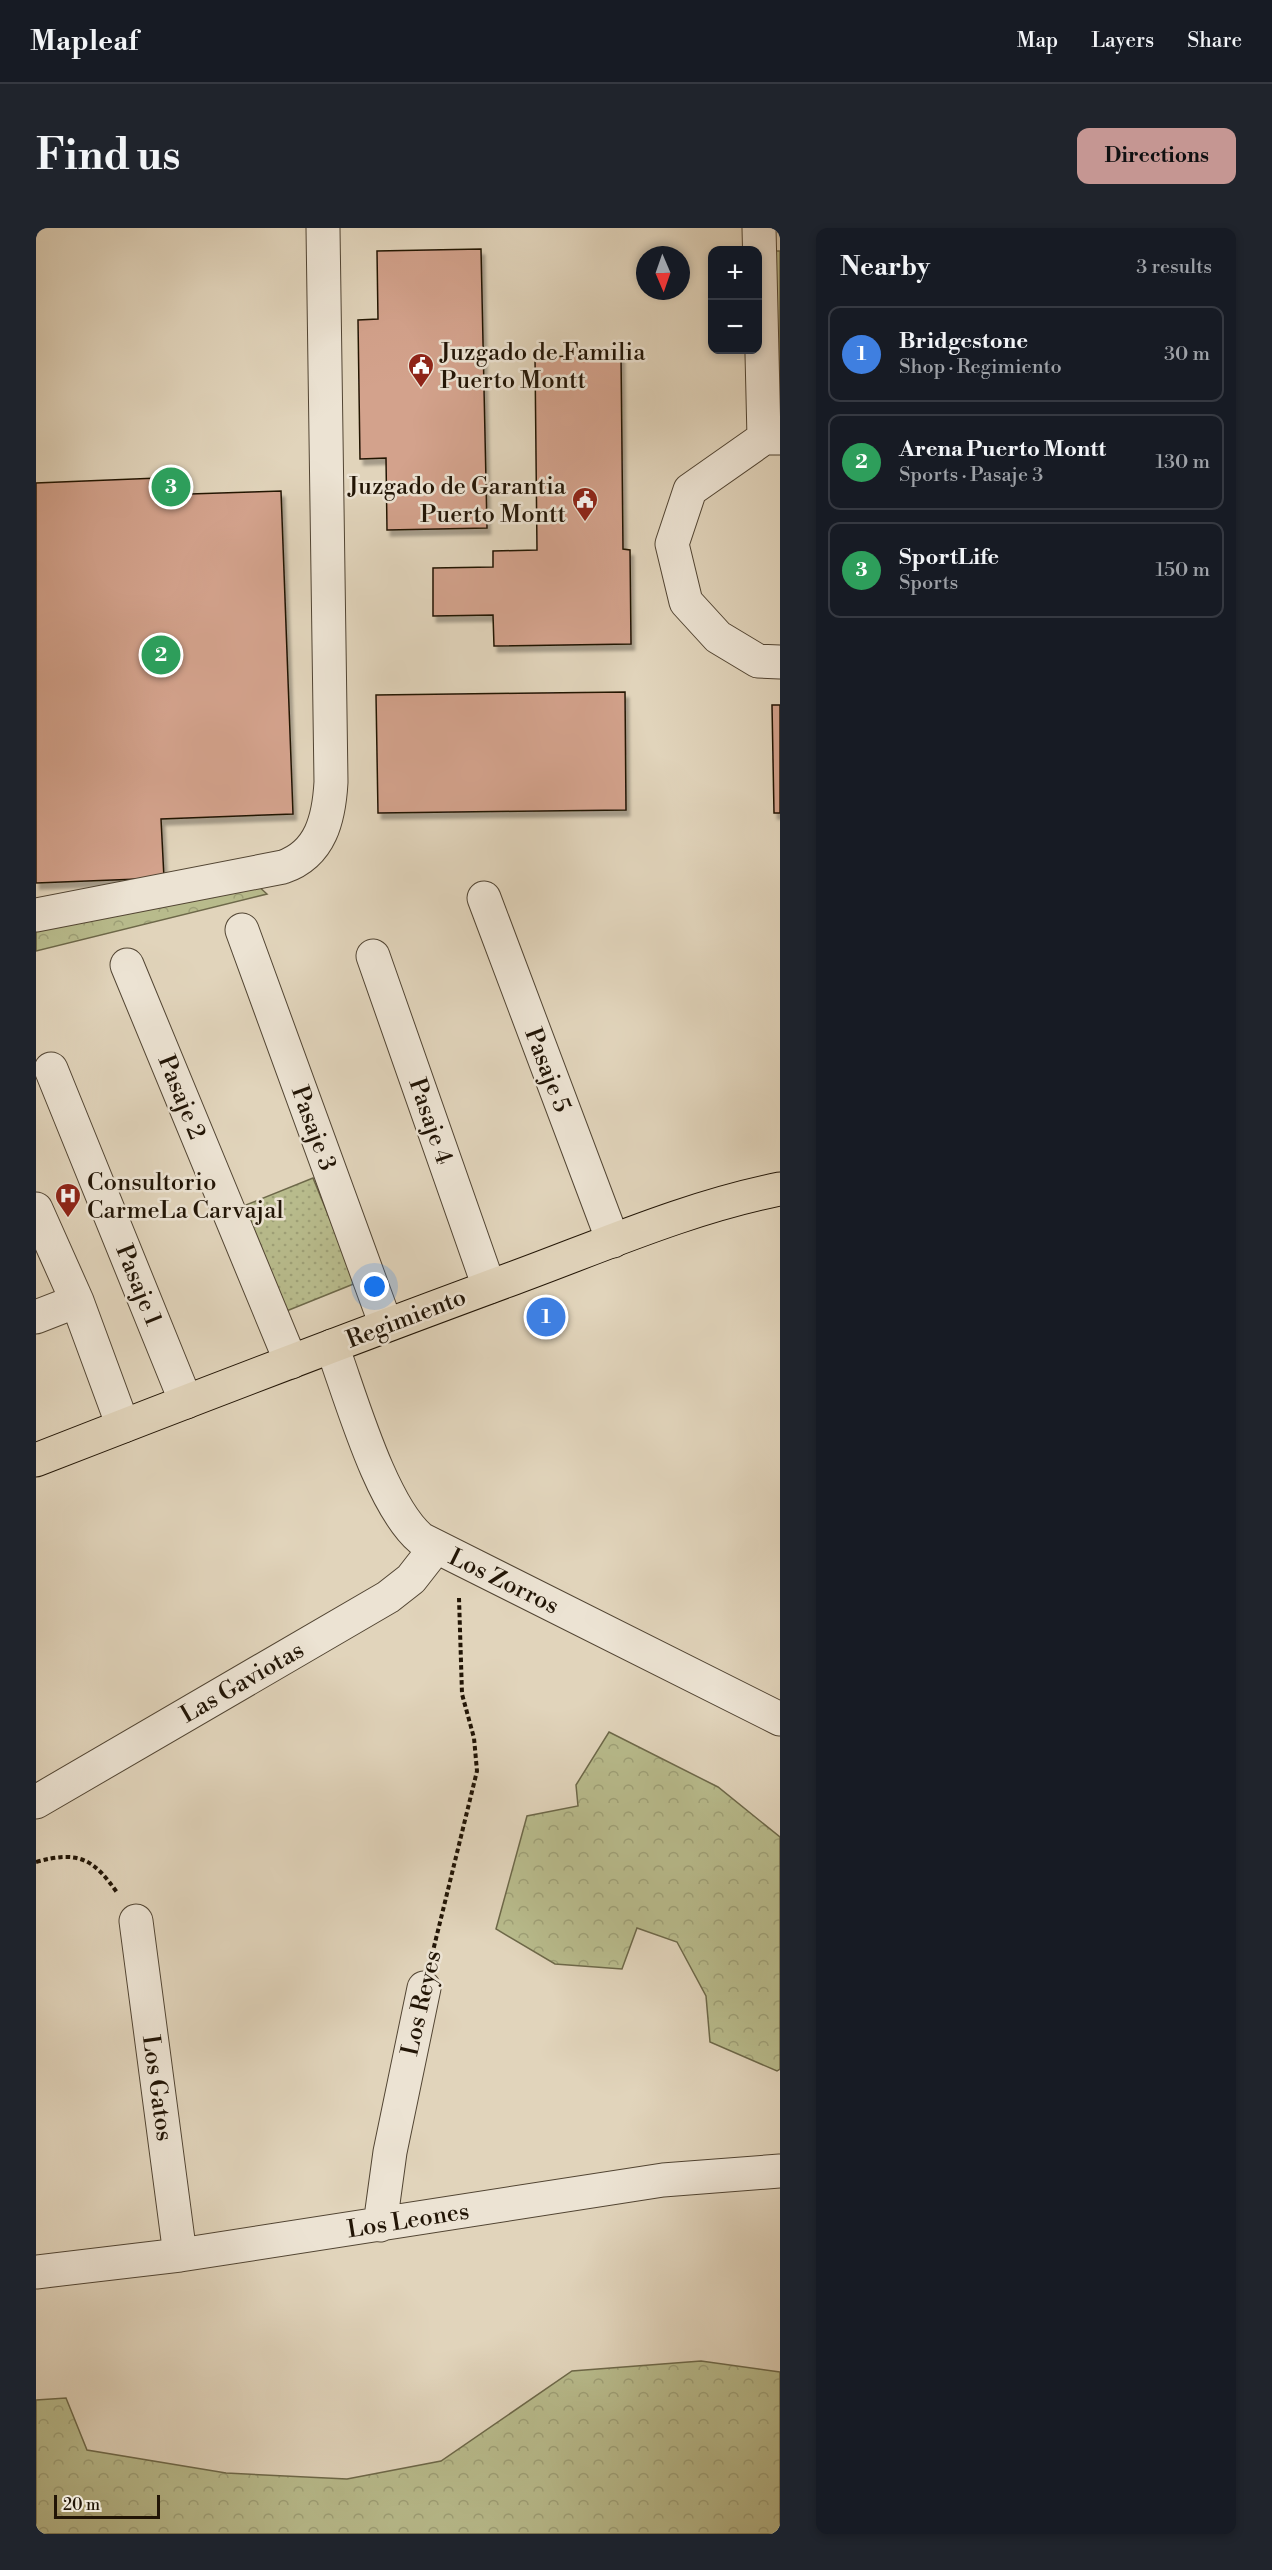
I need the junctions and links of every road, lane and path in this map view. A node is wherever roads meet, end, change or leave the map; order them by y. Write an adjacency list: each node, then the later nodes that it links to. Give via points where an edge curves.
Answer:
1 (759, 228): 3 (street)
2 (323, 240): 6 (street, via 331,782 330,806 322,832 305,857 283,867)
3 (772, 438): 4 (street, via 690,490 672,544 686,602 718,637 758,661)
4 (780, 662)
5 (484, 898): 13 (street, Pasaje 5)
6 (36, 915)
7 (242, 930): 17 (street, Pasaje 3)
8 (373, 956): 14 (street, Pasaje 4)
9 (127, 964): 19 (street, Pasaje 2)
10 (51, 1069): 20 (street, Pasaje 1)
11 (780, 1189): 13 (main road, Regimiento, via 731,1201)
12 (36, 1209): 15 (street)
13 (613, 1241): 14 (main road, Regimiento)
14 (489, 1287): 17 (main road, Regimiento)
15 (77, 1301): 16 (street); 21 (street)
16 (36, 1317)
17 (386, 1325): 18 (main road, Regimiento)
18 (332, 1346): 19 (main road, Regimiento); 23 (street, Los Zorros, via 386,1489 410,1529)
19 (291, 1362): 20 (main road, Regimiento)
20 (186, 1402): 21 (main road, Regimiento)
21 (123, 1426): 22 (main road, Regimiento)
22 (36, 1460)
23 (447, 1552): 24 (street, Los Zorros); 25 (street, Las Gaviotas, via 388,1596); 28 (path, Los Reyes, via 461,1673 476,1756 474,1783)
24 (780, 1719)
25 (36, 1802)
26 (36, 1862): 27 (path, via 64,1857 95,1865)
27 (136, 1921): 31 (street, Los Gatos)
28 (423, 1988): 30 (street, Los Reyes, via 390,2152)
29 (780, 2171): 30 (street, Los Leones, via 663,2180)
30 (380, 2225): 31 (street, Los Leones)
31 (180, 2255): 32 (street, Los Leones)
32 (36, 2272)

